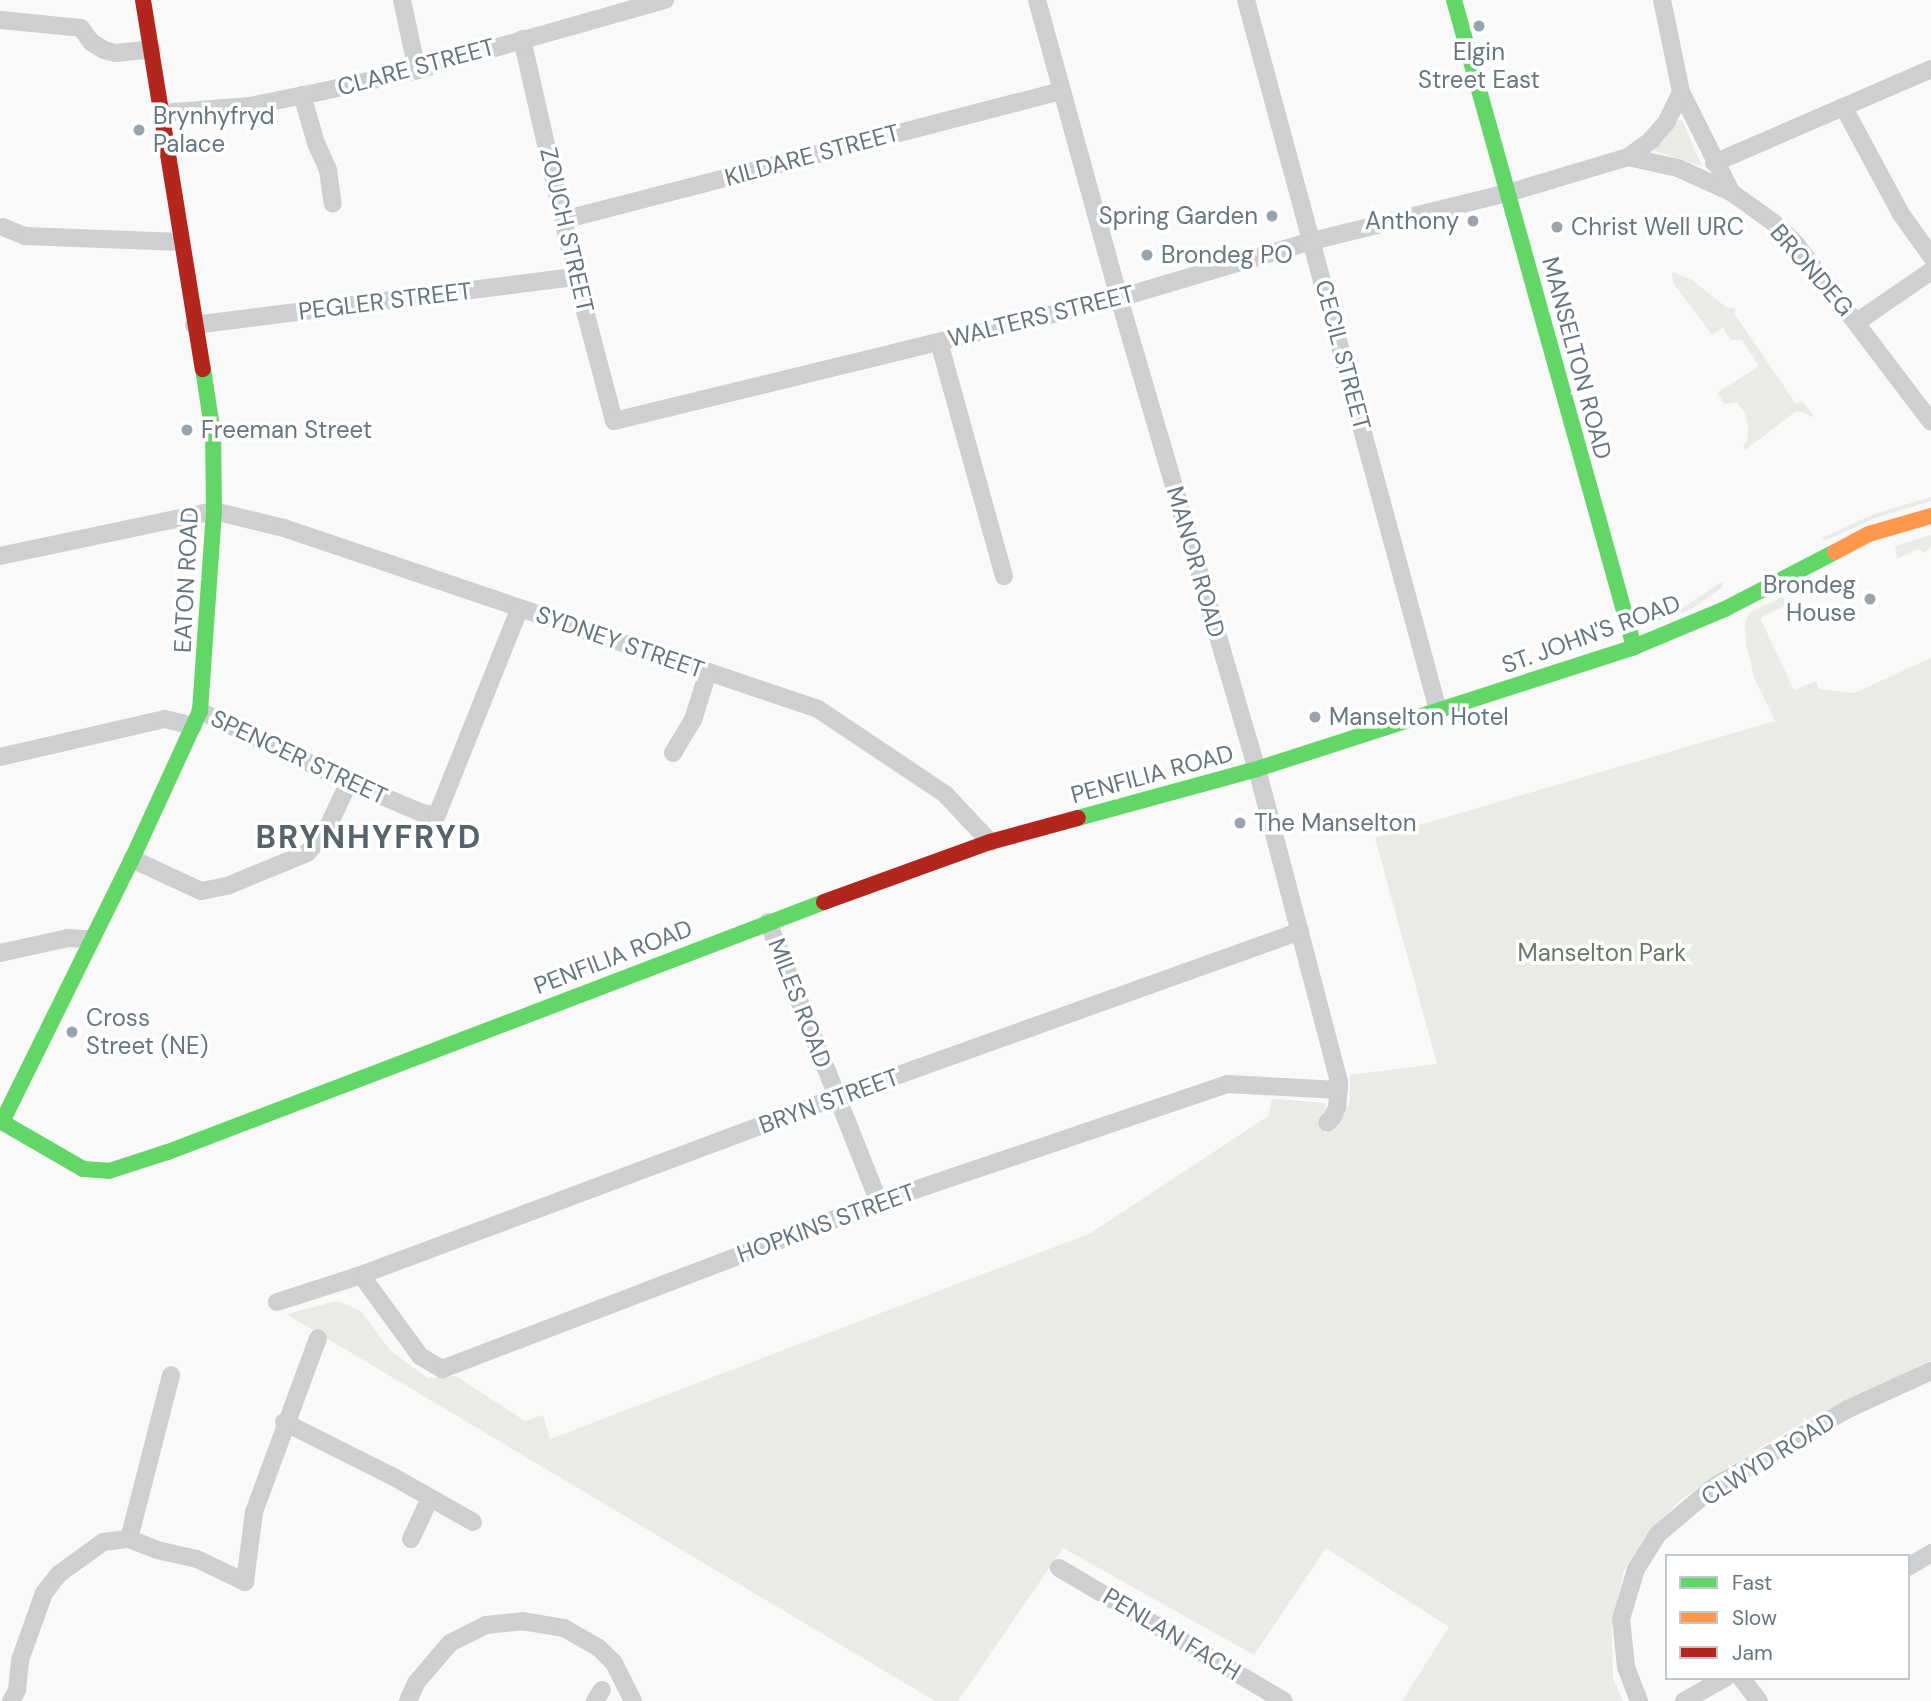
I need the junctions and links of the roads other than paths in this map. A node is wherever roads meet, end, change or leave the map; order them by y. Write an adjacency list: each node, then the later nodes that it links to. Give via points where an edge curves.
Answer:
1 (143, 0): 10 (street, EATON ROAD)
2 (402, 0): 11 (street)
3 (665, 0): 9 (street, CLARE STREET)
4 (1037, 0): 13 (street, MANOR ROAD)
5 (1246, 0): 25 (street, CECIL STREET)
6 (1454, 0): 21 (street, MANSELTON ROAD)
7 (1662, 0): 14 (street, BRONDEG)
8 (0, 20): 10 (street, via 81,28 91,42 116,53)
9 (522, 39): 11 (street, CLARE STREET); 23 (street, ZOUCH STREET)
10 (152, 49): 17 (street, EATON ROAD)
11 (417, 69): 15 (street, CLARE STREET)
12 (1931, 69): 16 (street)
13 (1061, 90): 23 (street, KILDARE STREET); 30 (street, MANOR ROAD)
14 (1681, 92): 18 (street, WALTERS STREET, via 1666,123); 19 (street, BRONDEG)
15 (302, 95): 17 (street, CLARE STREET, via 250,106); 22 (street, via 328,170)
16 (1844, 108): 19 (street); 27 (street, via 1901,214)
17 (163, 113): 26 (street, EATON ROAD)
18 (1628, 157): 20 (street, WALTERS STREET, via 1678,168); 21 (street, WALTERS STREET)
19 (1714, 163): 20 (street, BRONDEG)
20 (1731, 192): 31 (street, BRONDEG, via 1796,244)
21 (1508, 193): 25 (street, WALTERS STREET); 41 (street, MANSELTON ROAD)
22 (333, 204)
23 (563, 220): 29 (street, ZOUCH STREET)
24 (3, 226): 26 (street, via 25,236)
25 (1312, 241): 30 (street, WALTERS STREET); 43 (street, CECIL STREET)
26 (181, 242): 32 (street, EATON ROAD)
27 (1931, 256)
28 (1931, 271): 31 (street)
29 (576, 277): 32 (street, PEGLER STREET); 34 (street, ZOUCH STREET)
30 (1119, 298): 33 (street, WALTERS STREET); 47 (street, MANOR ROAD)
31 (1857, 322): 35 (street, BRONDEG)
32 (194, 326): 36 (street, EATON ROAD, via 213,434)
33 (939, 342): 34 (street, WALTERS STREET); 39 (street)
34 (614, 421)
35 (1931, 422)
36 (214, 510): 38 (street); 40 (street, SYDNEY STREET, via 284,528); 44 (street, EATON ROAD)
37 (1931, 516): 41 (street, ST. JOHN'S ROAD, via 1869,534 1725,609)
38 (0, 556)
39 (1004, 576)
40 (520, 608): 42 (street, SYDNEY STREET); 48 (street, SPENCER STREET, via 438,815 422,813)
41 (1634, 647): 43 (street, ST. JOHN'S ROAD)
42 (708, 672): 45 (street, via 693,720); 49 (street, SYDNEY STREET, via 818,709 944,794)
43 (1438, 710): 47 (street, ST. JOHN'S ROAD)
44 (196, 719): 46 (street, SPENCER STREET, via 164,719); 48 (street, SPENCER STREET); 50 (street, EATON ROAD)
45 (673, 753)
46 (0, 757)
47 (1256, 769): 49 (street, PENFILIA ROAD); 52 (street, MANOR ROAD)
48 (349, 782): 50 (street, via 325,833 307,853 227,886 201,891)
49 (990, 842): 51 (street, PENFILIA ROAD)
50 (132, 859): 53 (street, EATON ROAD)
51 (768, 922): 56 (street, MILES ROAD); 57 (street, PENFILIA ROAD, via 109,1171 83,1169)
52 (1300, 931): 55 (street, MANOR ROAD); 56 (street, BRYN STREET)
53 (90, 939): 54 (street, via 68,938); 57 (street, EATON ROAD)
54 (0, 953)
55 (1339, 1090): 58 (street, via 1333,1118); 59 (street, HOPKINS STREET, via 1228,1084)
56 (837, 1097): 59 (street, MILES ROAD); 60 (street, BRYN STREET)
57 (1, 1121)
58 (1326, 1123)
59 (879, 1202): 60 (street, HOPKINS STREET, via 442,1369 420,1356)
60 (361, 1275): 61 (street, BRYN STREET)
61 (276, 1302)
62 (318, 1338): 65 (street)
63 (1931, 1371): 79 (street, CLWYD ROAD, via 1848,1409 1715,1486 1658,1535 1636,1569 1621,1619 1626,1667)
64 (171, 1375): 68 (street)
65 (284, 1422): 66 (street); 68 (street, via 254,1512 245,1582 197,1559)
66 (430, 1498): 67 (street); 69 (street)
67 (473, 1522)
68 (129, 1539): 75 (street, via 103,1542 59,1574 44,1594)
69 (411, 1539)
70 (1931, 1553): 71 (street)
71 (1910, 1566)
72 (1059, 1567): 78 (street, PENLAN FACH)
73 (1721, 1680): 80 (street)
74 (1743, 1680): 81 (street)
75 (11, 1701)
76 (408, 1701): 77 (street, via 416,1683 450,1643 486,1625 522,1621 564,1628 599,1648 614,1663)
77 (633, 1701)
78 (1284, 1701)
79 (1639, 1701)
80 (1684, 1701)
81 (1759, 1701)

